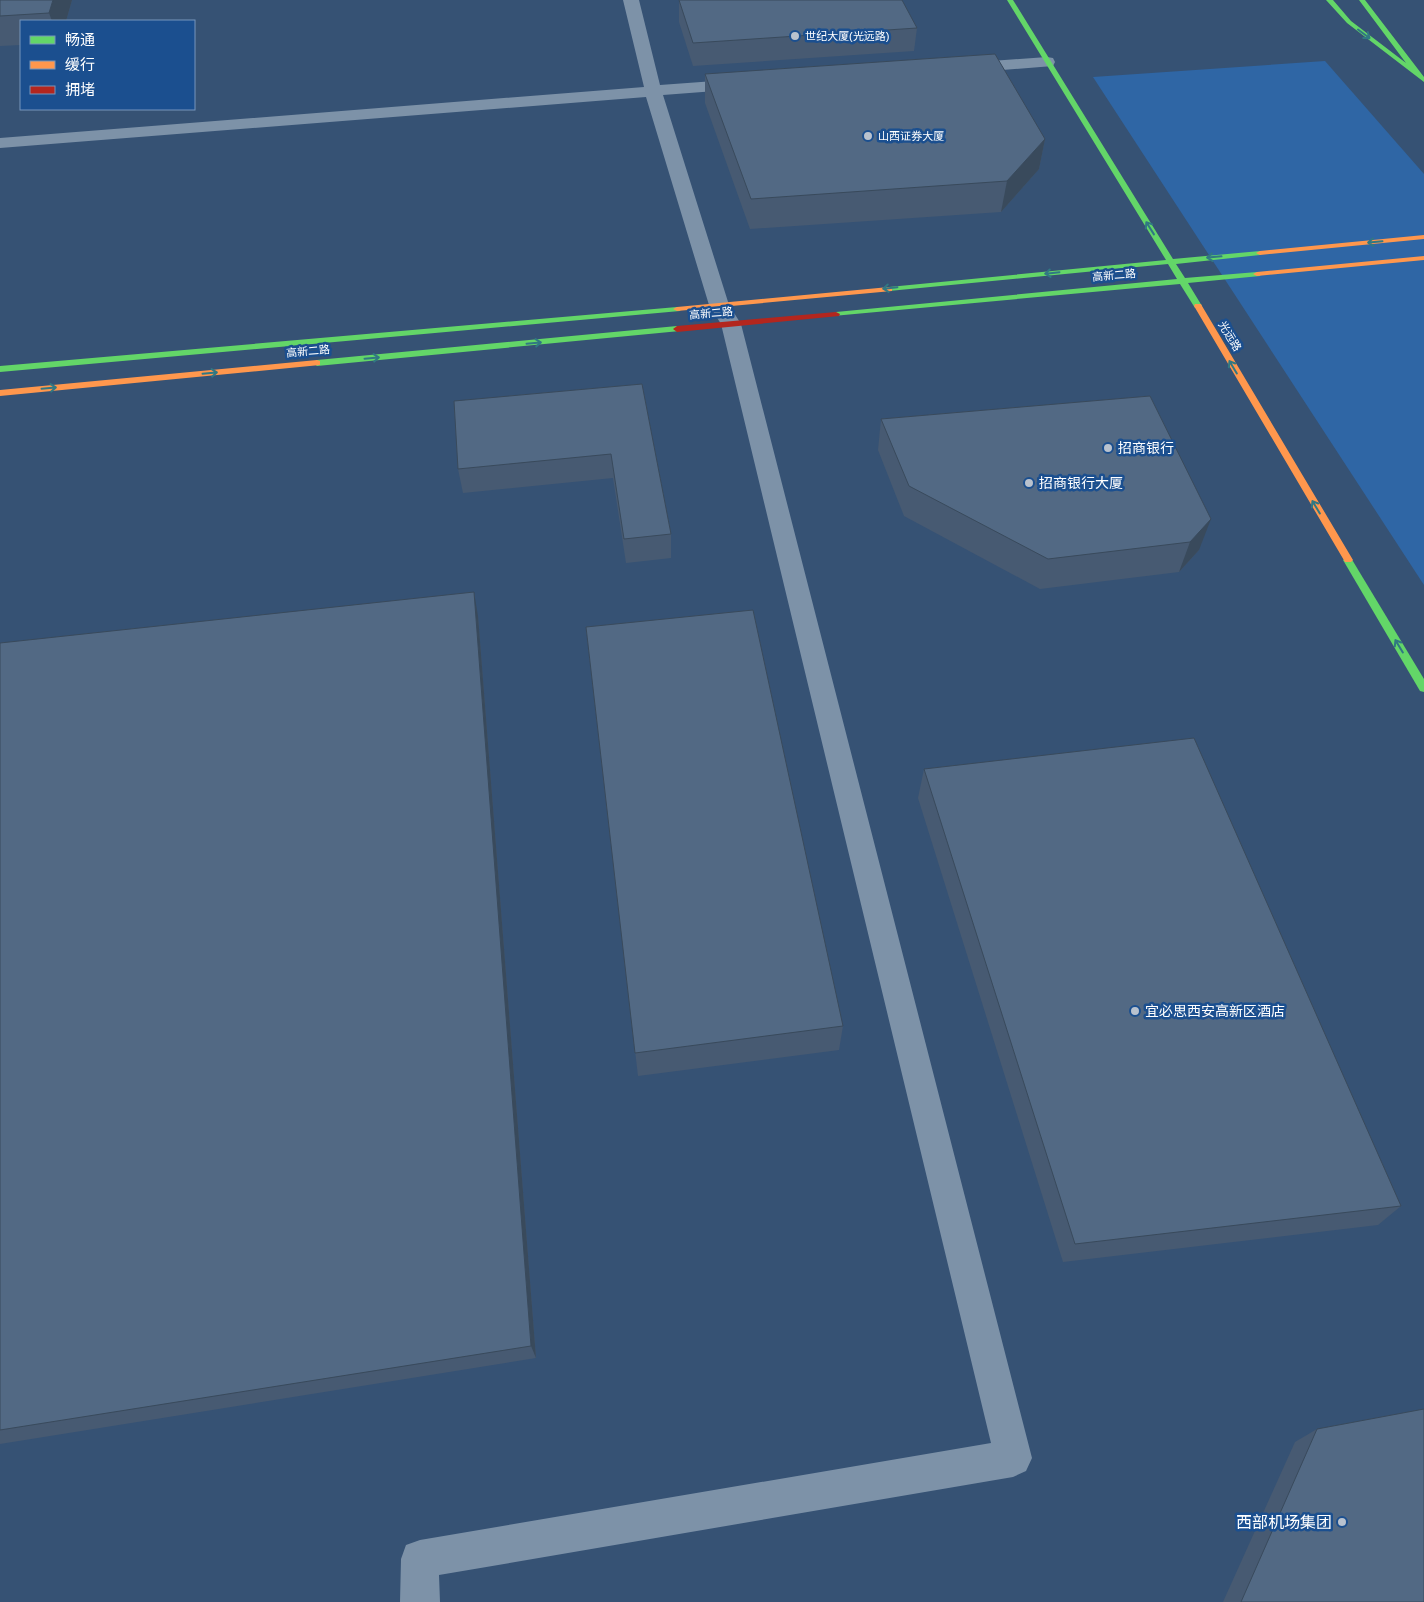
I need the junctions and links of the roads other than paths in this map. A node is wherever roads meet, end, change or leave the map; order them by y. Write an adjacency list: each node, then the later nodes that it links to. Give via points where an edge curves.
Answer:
1 (631, 0): 9 (street)
2 (1010, 0): 5 (main road, 光远路)
3 (1329, 0): 7 (main road, one-way to 7, via 1349,22)
4 (1362, 0): 7 (main road)
5 (1047, 62): 6 (street); 13 (main road, 光远路, one-way to 5)
6 (949, 69)
7 (1421, 77)
8 (761, 83): 9 (street)
9 (653, 90): 10 (street); 15 (street)
10 (0, 143)
11 (1424, 237): 13 (main road, 高新二路, one-way to 13)
12 (1424, 258): 14 (main road, 高新二路)
13 (1170, 261): 14 (main road, 光远路); 15 (main road, 高新二路, one-way to 15)
14 (1183, 281): 15 (main road, 高新二路); 18 (main road, 光远路, one-way to 14)
15 (725, 314): 16 (main road, 高新二路); 17 (main road, 高新二路, one-way to 15); 19 (street, via 1013,1458 420,1559)
16 (0, 369)
17 (0, 393)
18 (1424, 688)
19 (420, 1602)

